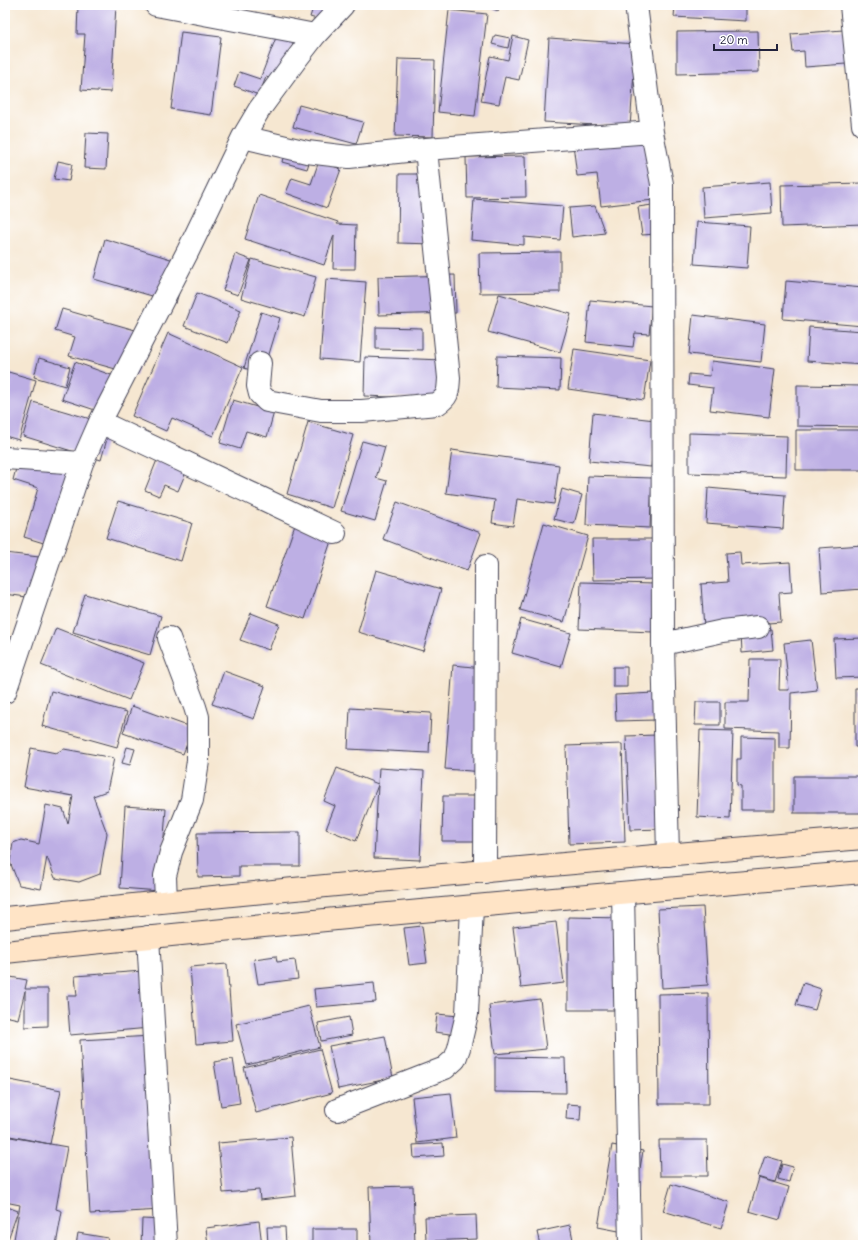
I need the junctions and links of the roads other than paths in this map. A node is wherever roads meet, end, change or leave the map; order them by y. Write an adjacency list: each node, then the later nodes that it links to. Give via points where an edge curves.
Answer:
1 (156, 5): 5 (street)
2 (343, 5): 5 (street)
3 (636, 5): 7 (street)
4 (851, 5): 6 (street)
5 (315, 35): 8 (street, via 259,110)
6 (863, 125)
7 (652, 132): 9 (street); 18 (street, via 662,184)
8 (243, 137): 9 (street, via 307,152 349,157); 11 (street)
9 (426, 149): 10 (street, via 449,378 448,392 444,399 437,404 362,411 321,411 281,404 267,401 260,394)
10 (260, 363)
11 (100, 422): 13 (street); 14 (street)
12 (5, 458): 13 (street)
13 (82, 463): 19 (street)
14 (335, 533)
15 (486, 566): 22 (street)
16 (758, 627): 18 (street)
17 (169, 638): 25 (street, via 198,717 198,761 192,800 171,852 165,876)
18 (663, 644): 21 (street)
19 (5, 692)
20 (863, 838): 21 (main road)
21 (668, 855): 22 (main road)
22 (485, 872): 25 (main road)
23 (863, 872): 24 (main road)
24 (623, 893): 26 (main road); 32 (street)
25 (166, 901): 27 (main road)
26 (472, 907): 28 (main road); 30 (street, via 467,1014 455,1059 445,1068)
27 (5, 918)
28 (148, 937): 29 (main road); 31 (street)
29 (5, 952)
30 (337, 1110)
31 (166, 1245)
32 (630, 1245)

